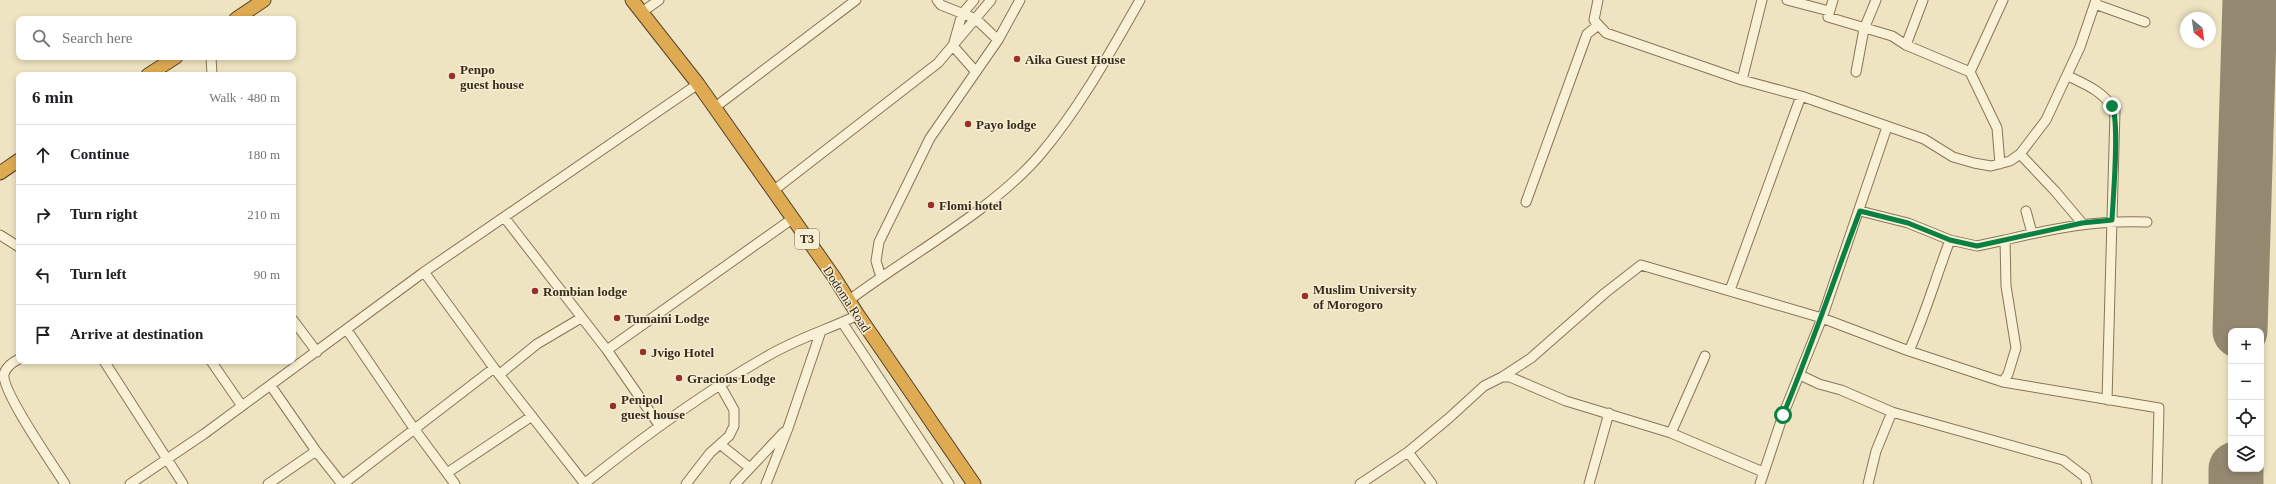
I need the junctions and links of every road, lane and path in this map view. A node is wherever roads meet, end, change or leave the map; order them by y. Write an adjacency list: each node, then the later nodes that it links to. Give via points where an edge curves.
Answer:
1 (264, 0): 21 (highway)
2 (632, 0): 19 (highway, Dodoma Road / T3)
3 (659, 0): 19 (street)
4 (856, 0): 40 (street)
5 (937, 0): 20 (street, via 941,5)
6 (974, 0): 20 (street)
7 (991, 0): 22 (street)
8 (1020, 0): 26 (street)
9 (1140, 0): 61 (street, via 1074,109 1039,156 973,214)
10 (1598, 0): 24 (street, via 1594,20)
11 (1762, 0): 37 (street)
12 (1787, 0): 18 (street)
13 (1833, 0): 18 (street)
14 (1876, 0): 25 (street)
15 (1923, 0): 27 (street)
16 (2003, 0): 35 (street)
17 (2095, 2): 23 (street); 36 (street)
18 (1829, 11): 25 (street, via 1828,17)
19 (642, 12): 38 (highway, Dodoma Road / T3)
20 (962, 14): 22 (street); 28 (street)
21 (240, 16)
22 (976, 19): 26 (street); 28 (street)
23 (2145, 22)
24 (1597, 26): 37 (street, via 1606,33); 47 (street, via 1587,34)
25 (1864, 29): 27 (street, via 1892,36); 34 (street)
26 (998, 40): 33 (street)
27 (1906, 45): 35 (street)
28 (954, 46): 33 (street); 46 (street, via 938,63)
29 (171, 60): 31 (highway)
30 (211, 60): 32 (street)
31 (153, 72)
32 (212, 72)
33 (976, 72): 61 (street, via 930,138 880,242 876,260)
34 (1856, 72)
35 (1970, 72): 44 (street, via 1997,128)
36 (2068, 76): 42 (street, via 2046,120); 52 (street, via 2095,88 2115,111)
37 (1742, 80): 39 (street)
38 (698, 84): 40 (highway, Dodoma Road / T3); 50 (street)
39 (1801, 96): 41 (street); 62 (street)
40 (714, 108): 46 (highway, Dodoma Road / T3)
41 (1887, 127): 44 (street, via 1924,139 1953,157 1990,166); 48 (street)
42 (2020, 154): 44 (street); 54 (street)
43 (16, 162): 45 (highway)
44 (2000, 164)
45 (0, 173)
46 (773, 191): 51 (highway, Dodoma Road / T3)
47 (1526, 202)
48 (1860, 211): 57 (street, via 1908,223); 66 (street, via 1834,277)
49 (2026, 211): 55 (street)
50 (504, 217): 60 (street); 65 (street)
51 (792, 219): 63 (highway, Dodoma Road / T3); 71 (street)
52 (2112, 220): 53 (street); 54 (street); 84 (street)
53 (2147, 222)
54 (2082, 223): 55 (street)
55 (2032, 234): 58 (street)
56 (0, 235): 59 (street)
57 (1950, 240): 58 (street, via 1977,246); 72 (street)
58 (2005, 240): 81 (street, via 2006,286 2016,348)
59 (16, 244)
60 (424, 272): 69 (street); 78 (street)
61 (881, 276): 63 (street)
62 (1730, 290): 66 (street); 80 (street, via 1641,265 1605,293 1532,358)
63 (848, 301): 64 (highway, Dodoma Road / T3)
64 (858, 315): 67 (street); 111 (highway, Dodoma Road / T3)
65 (581, 318): 71 (street); 78 (street)
66 (1822, 318): 72 (street); 79 (street, via 1807,351)
67 (842, 322): 70 (street); 110 (street)
68 (296, 324): 73 (street)
69 (347, 330): 73 (street); 91 (street)
70 (821, 331): 82 (street, via 772,354); 90 (street)
71 (607, 350): 89 (street)
72 (1909, 351): 81 (street)
73 (317, 352): 83 (street)
74 (1705, 356): 92 (street)
75 (16, 361): 100 (street, via 7,368 4,380 20,414)
76 (106, 364): 96 (street)
77 (216, 364): 85 (street)
78 (497, 371): 88 (street); 91 (street, via 446,403)
79 (1800, 375): 86 (street); 99 (street)
80 (1502, 377): 87 (street, via 1510,377 1566,401); 95 (street, via 1484,386)
81 (2003, 382): 84 (street)
82 (720, 385): 89 (street); 93 (street, via 734,410 734,426)
83 (271, 386): 85 (street); 94 (street)
84 (2107, 400): 118 (street, via 2159,408)
85 (242, 406): 96 (street)
86 (1892, 412): 116 (street, via 1876,451); 117 (street, via 2062,460 2085,477)
87 (1608, 413): 92 (street); 114 (street)
88 (532, 416): 98 (street); 106 (street)
89 (659, 425): 106 (street)
90 (788, 428): 97 (street); 109 (street)
91 (415, 430): 98 (street); 104 (street)
92 (1671, 433): 99 (street)
93 (721, 445): 97 (street); 107 (street, via 710,453)
94 (316, 452): 103 (street); 104 (street)
95 (1408, 452): 112 (street); 113 (street)
96 (168, 459): 101 (street); 102 (street)
97 (750, 468): 108 (street)
98 (447, 472): 105 (street)
99 (1763, 472): 115 (street)
100 (65, 484)
101 (130, 484)
102 (183, 484)
103 (268, 484)
104 (342, 484)
105 (455, 484)
106 (584, 484)
107 (686, 484)
108 (735, 484)
109 (766, 484)
110 (949, 484)
111 (974, 484)
112 (1360, 484)
113 (1432, 484)
114 (1589, 484)
115 (1760, 484)
116 (1868, 484)
117 (2087, 484)
118 (2157, 484)

